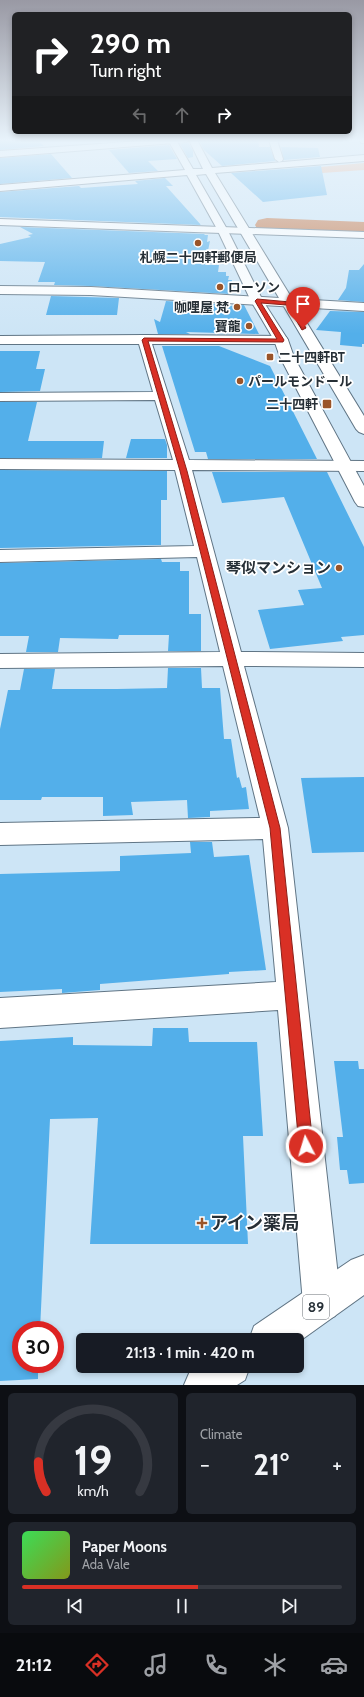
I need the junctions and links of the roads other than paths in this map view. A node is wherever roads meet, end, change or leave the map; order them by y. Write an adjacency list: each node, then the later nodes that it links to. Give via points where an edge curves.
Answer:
1 (208, 205): 4 (street)
2 (231, 205): 5 (street)
3 (0, 222): 4 (street)
4 (222, 229): 5 (street); 8 (street)
5 (246, 230): 6 (street); 9 (street)
6 (364, 235)
7 (0, 290): 8 (street, via 91,291)
8 (257, 301): 9 (street); 13 (street)
9 (288, 303): 10 (street); 16 (street)
10 (364, 307)
11 (0, 340): 12 (street)
12 (144, 340): 13 (street); 14 (street)
13 (281, 340): 19 (street, via 287,357)
14 (161, 396): 15 (street); 18 (street)
15 (0, 397)
16 (364, 429)
17 (0, 464): 18 (street)
18 (182, 464): 19 (street); 22 (street)
19 (344, 465): 20 (street); 21 (street)
20 (364, 466)
21 (364, 502)
22 (205, 551): 23 (street); 24 (street)
23 (0, 556)
24 (232, 659): 25 (street); 26 (street); 27 (street)
25 (364, 660)
26 (0, 661)
27 (275, 828): 28 (street); 29 (street)
28 (0, 834)
29 (292, 995): 30 (street); 32 (street)
30 (0, 1013)
31 (364, 1273): 32 (street, 89)
32 (322, 1303): 33 (street, 89)
33 (278, 1333)
34 (221, 1373): 35 (street)
35 (204, 1385)

